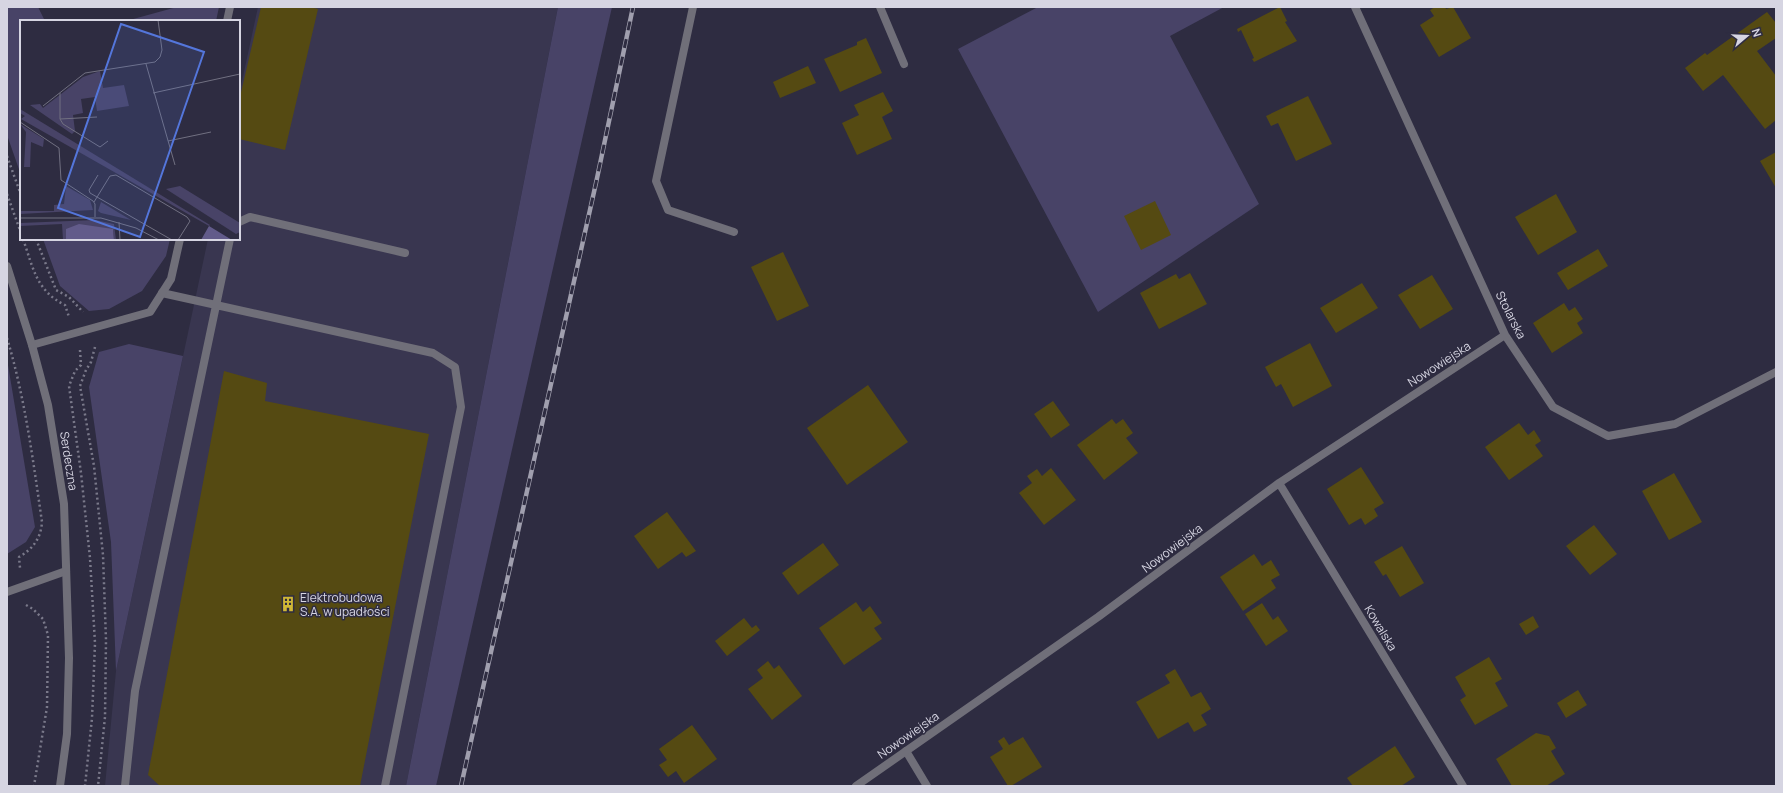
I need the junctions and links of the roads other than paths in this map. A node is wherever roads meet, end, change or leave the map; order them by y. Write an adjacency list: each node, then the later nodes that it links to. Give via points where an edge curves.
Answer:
1 (230, 7): 5 (street)
2 (693, 7): 8 (street, via 656,181 668,210)
3 (880, 7): 6 (street)
4 (1355, 7): 15 (street, Stolarska)
5 (227, 20)
6 (904, 64)
7 (240, 222): 11 (street, via 250,217)
8 (734, 232)
9 (180, 240): 13 (street, via 171,278)
10 (230, 240): 14 (street)
11 (405, 253)
12 (7, 266): 16 (street, Serdeczna)
13 (162, 293): 14 (street); 16 (street, via 150,312)
14 (217, 305): 23 (street, via 135,691); 24 (street, via 433,353 455,367 461,407)
15 (1505, 335): 17 (street, Stolarska, via 1553,407 1608,436 1675,424); 18 (street, Nowowiejska)
16 (32, 345): 19 (street, Serdeczna, via 48,405 64,504)
17 (1776, 372)
18 (1278, 483): 21 (street, Nowowiejska, via 1098,617); 27 (street, Kowalska)
19 (66, 571): 20 (street); 22 (street, Serdeczna, via 69,673 67,734)
20 (7, 592)
21 (906, 751): 25 (street, Nowowiejska); 26 (street)
22 (60, 786)
23 (125, 786)
24 (385, 786)
25 (856, 786)
26 (927, 786)
27 (1463, 786)

